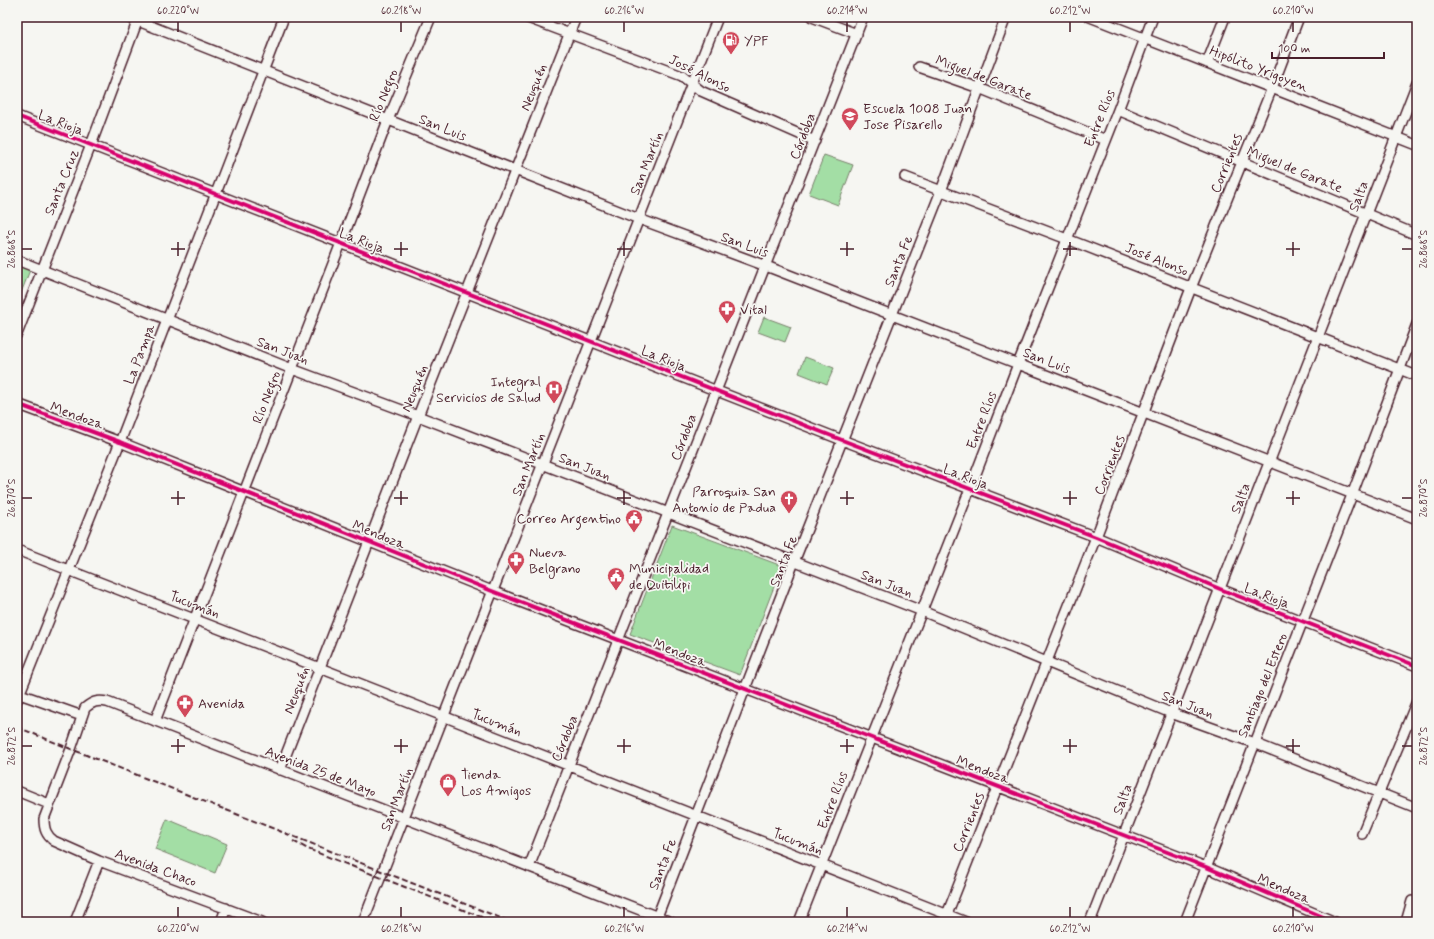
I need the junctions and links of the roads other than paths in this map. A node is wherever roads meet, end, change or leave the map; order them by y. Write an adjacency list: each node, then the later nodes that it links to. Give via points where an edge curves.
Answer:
1 (128, 17): 14 (street, San Luis)
2 (284, 17): 20 (street, La Pampa)
3 (431, 17): 27 (street, Río Negro)
4 (525, 17): 15 (street, José Alonso)
5 (576, 17): 15 (street, Neuquén)
6 (718, 17): 22 (street, San Martín)
7 (812, 17): 16 (street)
8 (863, 17): 16 (street, Córdoba)
9 (1006, 17): 23 (street, Santa Fe)
10 (1090, 17): 17 (street, Hipólito Yrigoyen)
11 (1153, 17): 17 (street, Entre Ríos)
12 (1225, 17): 18 (street)
13 (1299, 17): 24 (street, Corrientes)
14 (138, 19): 20 (street, San Luis); 31 (street, Santa Cruz)
15 (570, 33): 22 (street, José Alonso, via 682,76); 34 (street, Neuquén)
16 (857, 34): 30 (street, Córdoba)
17 (1145, 39): 18 (street, Hipólito Yrigoyen); 25 (street, Entre Ríos)
18 (1208, 63): 24 (street, Hipólito Yrigoyen)
19 (919, 67): 23 (street, Miguel de Garate)
20 (263, 71): 27 (street, San Luis); 37 (street, La Pampa)
21 (1417, 83): 28 (street, Salta)
22 (692, 85): 30 (street, José Alonso); 39 (street, San Martín)
23 (978, 88): 29 (street, Miguel de Garate); 36 (street, Santa Fe)
24 (1272, 88): 28 (street, Hipólito Yrigoyen); 33 (street, Corrientes)
25 (1118, 110): 29 (street, Entre Ríos); 33 (street, Miguel de Garate)
26 (17, 116): 31 (street, La Rioja)
27 (388, 120): 34 (street, San Luis); 42 (street, Río Negro)
28 (1396, 137): 32 (street, Hipólito Yrigoyen); 38 (street, Salta)
29 (1106, 140): 41 (street, Entre Ríos)
30 (815, 141): 44 (street, Córdoba)
31 (91, 145): 37 (street, La Rioja); 45 (street, Santa Cruz)
32 (1417, 145)
33 (1241, 162): 38 (street, Miguel de Garate); 46 (street, Corrientes)
34 (515, 170): 39 (street, San Luis); 47 (street, Neuquén)
35 (905, 177): 36 (street, José Alonso)
36 (940, 191): 41 (street, José Alonso); 48 (street, Santa Fe)
37 (216, 194): 42 (street, La Rioja); 49 (street, La Pampa)
38 (1367, 214): 40 (street, Miguel de Garate); 52 (street, Salta)
39 (639, 219): 44 (street, San Luis); 53 (street, San Martín)
40 (1417, 235)
41 (1067, 239): 46 (street, José Alonso); 54 (street, Entre Ríos)
42 (341, 243): 47 (street, La Rioja); 55 (street, Río Negro)
43 (17, 260): 45 (street, San Juan)
44 (766, 266): 48 (street, San Luis); 58 (street, Córdoba)
45 (41, 270): 49 (street, San Juan); 51 (street, Santa Cruz)
46 (1191, 288): 52 (street, José Alonso); 60 (street, Corrientes)
47 (468, 293): 53 (street, La Rioja); 61 (street, Neuquén)
48 (891, 315): 54 (street, San Luis); 62 (street, Santa Fe)
49 (167, 319): 55 (street, San Juan); 63 (street, La Pampa)
50 (1417, 324): 56 (street, Santiago del Estero)
51 (17, 334)
52 (1317, 338): 56 (street, José Alonso); 64 (street, Salta)
53 (591, 341): 58 (street, La Rioja); 65 (street, San Martín)
54 (1018, 364): 60 (street, San Luis); 66 (street, Entre Ríos)
55 (292, 369): 61 (street, San Juan); 67 (street, Río Negro)
56 (1399, 369): 57 (street, José Alonso); 68 (street, Santiago del Estero)
57 (1417, 376)
58 (716, 391): 62 (street, La Rioja); 69 (street, Córdoba)
59 (17, 404): 63 (street, Mendoza)
60 (1144, 412): 64 (street, San Luis); 71 (street, Corrientes)
61 (418, 416): 65 (street, San Juan); 72 (street, Neuquén)
62 (842, 440): 66 (street, La Rioja); 74 (street, Santa Fe)
63 (120, 442): 67 (street, Mendoza); 75 (street, La Pampa)
64 (1269, 461): 68 (street, San Luis); 76 (street, Salta)
65 (543, 465): 69 (street, San Juan); 77 (street, San Martín)
66 (970, 489): 71 (street, La Rioja); 78 (street, Entre Ríos)
67 (244, 492): 72 (street, Mendoza); 79 (street, Río Negro)
68 (1352, 495): 70 (street, San Luis); 80 (street, Santiago del Estero)
69 (668, 513): 74 (street, San Juan); 81 (street, Córdoba)
70 (1417, 519)
71 (1096, 537): 76 (street, La Rioja); 82 (street, Corrientes)
72 (369, 542): 77 (street, Mendoza); 84 (street, Neuquén)
73 (17, 550): 75 (street, Tucumán)
74 (794, 562): 78 (street, San Juan); 85 (street, Santa Fe)
75 (68, 570): 79 (street, Tucumán); 86 (street, La Pampa)
76 (1220, 589): 80 (street, La Rioja); 88 (street, Salta)
77 (492, 591): 81 (street, Mendoza); 90 (street, San Martín)
78 (922, 611): 82 (street, San Juan); 92 (street, Entre Ríos)
79 (194, 619): 84 (street, Tucumán); 91 (street, Río Negro)
80 (1303, 621): 83 (street, La Rioja); 93 (street, Santiago del Estero)
81 (618, 639): 85 (street, Mendoza); 94 (street, Córdoba)
82 (1046, 662): 88 (street, San Juan); 96 (street, Corrientes)
83 (1417, 666)
84 (320, 668): 90 (street, Tucumán); 95 (street, Neuquén)
85 (745, 689): 92 (street, Mendoza); 101 (street, Santa Fe)
86 (18, 696): 89 (street)
87 (1417, 701): 98 (street)
88 (1171, 713): 93 (street, San Juan); 104 (street, Salta)
89 (82, 716): 91 (street, Avenida 25 de Mayo, via 85,708 95,701 107,702); 99 (street)
90 (443, 716): 94 (street, Tucumán); 102 (street, San Martín)
91 (154, 721): 95 (street, Avenida 25 de Mayo)
92 (872, 738): 96 (street, Mendoza); 106 (street, Entre Ríos)
93 (1254, 743): 98 (street, San Juan); 108 (street, Santiago del Estero)
94 (569, 765): 101 (street, Tucumán); 107 (street, Córdoba)
95 (280, 770): 102 (street, Avenida 25 de Mayo)
96 (997, 786): 104 (street, Mendoza); 112 (street, Corrientes)
97 (17, 791): 99 (street)
98 (1380, 793): 100 (street, San Juan); 103 (street)
99 (50, 804): 105 (street, Avenida Chaco, via 44,819 45,832 49,837)
100 (1417, 808)
101 (696, 816): 106 (street, Tucumán); 111 (street, Santa Fe)
102 (403, 818): 107 (street, Avenida 25 de Mayo); 116 (street, San Martín)
103 (1362, 834)
104 (1124, 835): 108 (street, Mendoza); 120 (street, Salta)
105 (99, 861): 110 (street, Avenida Chaco); 113 (street)
106 (822, 865): 112 (street, Tucumán); 118 (street, Entre Ríos)
107 (529, 867): 111 (street, Avenida 25 de Mayo)
108 (1206, 867): 121 (street, Santiago del Estero); 122 (street, Mendoza)
109 (1412, 901): 123 (street)
110 (226, 908): 114 (street); 115 (street, Avenida Chaco)
111 (657, 917): 117 (street, Avenida 25 de Mayo)
112 (945, 918): 119 (street, Tucumán)
113 (75, 922)
114 (221, 922)
115 (262, 922)
116 (363, 922)
117 (671, 922)
118 (799, 922)
119 (966, 922)
120 (1090, 922)
121 (1185, 922)
122 (1335, 922)
123 (1406, 922)

